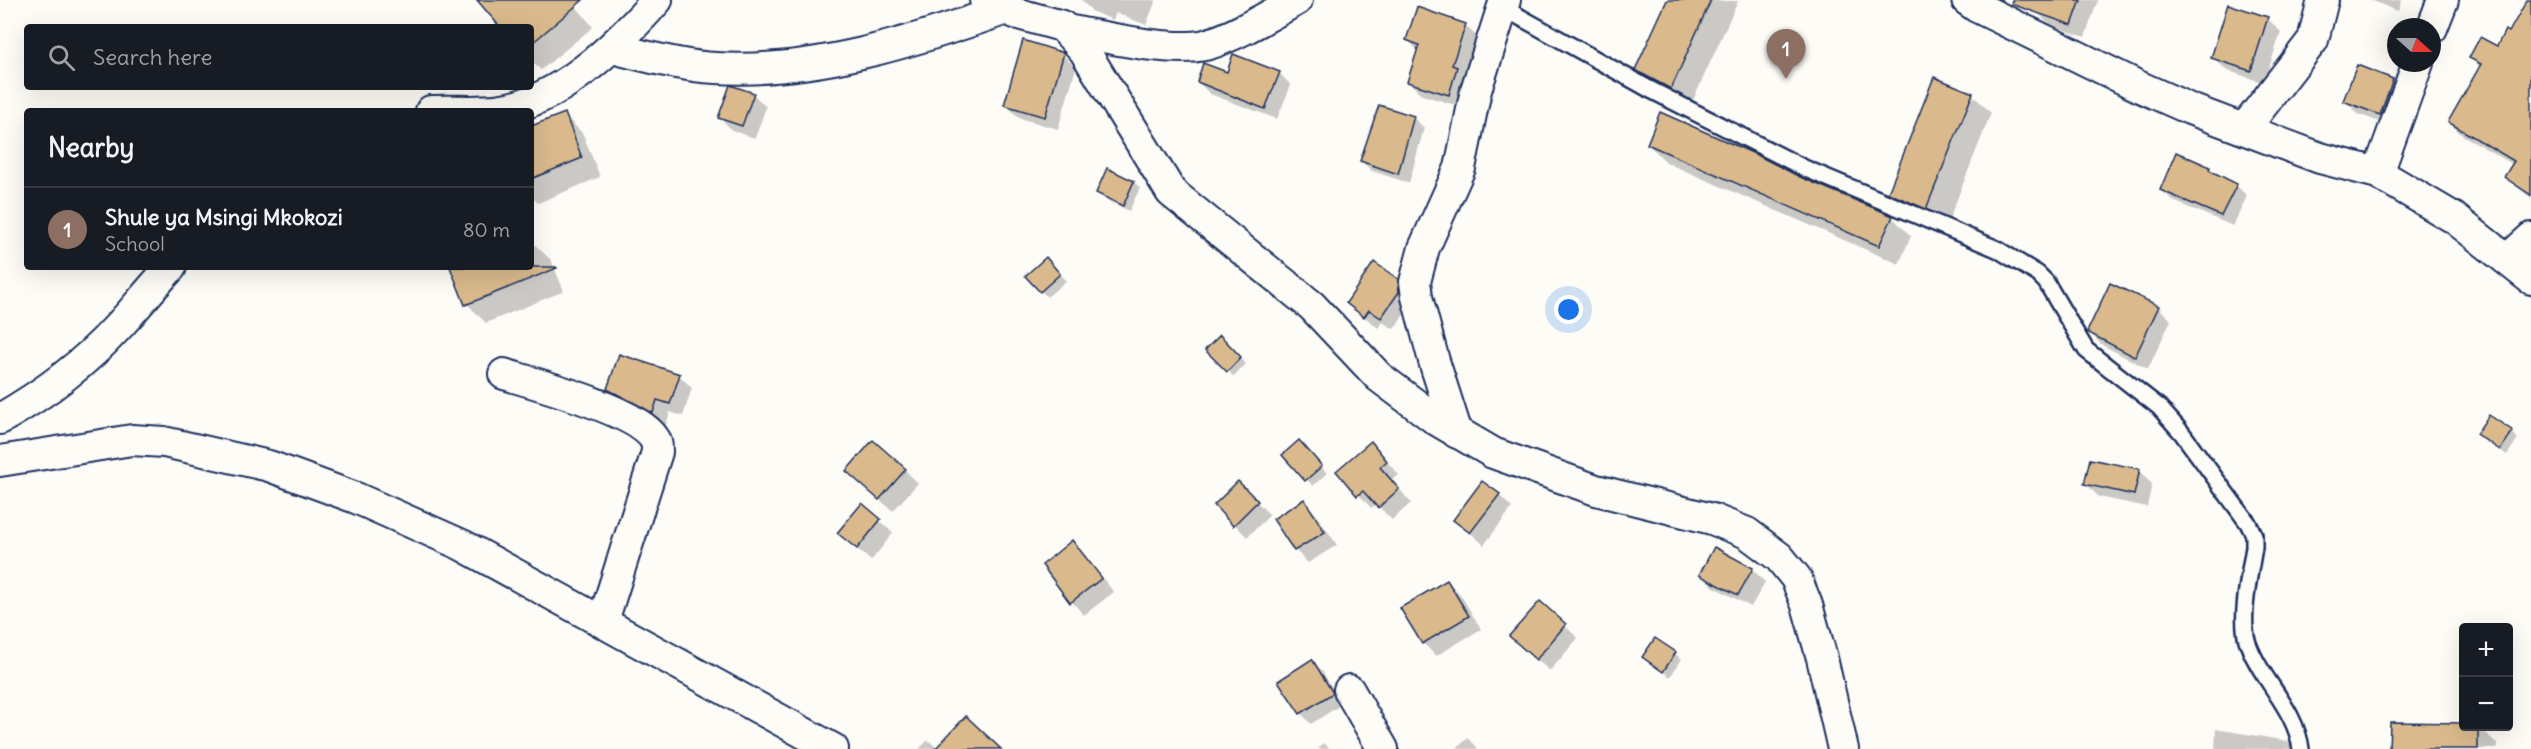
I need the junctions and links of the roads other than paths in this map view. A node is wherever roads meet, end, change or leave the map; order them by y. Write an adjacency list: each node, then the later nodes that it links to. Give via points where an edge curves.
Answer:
1 (657, 0): 10 (street)
2 (1297, 0): 9 (street, via 1204,45 1134,42)
3 (1967, 0): 13 (street, via 2138,86)
4 (2322, 0): 13 (street, via 2313,40)
5 (2443, 0): 8 (street)
6 (1504, 3): 21 (street, via 1476,90 1460,168 1424,248 1415,282); 28 (lane, via 1649,89 1804,168 1997,249 2038,274 2086,350 2159,408 2182,433 2248,524 2254,535 2245,620 2248,643 2288,713)
7 (996, 5): 9 (street); 10 (street, via 944,31 888,46 759,68 714,68)
8 (2436, 18)
9 (1066, 30): 21 (street, via 1084,50 1171,192 1312,306 1379,377)
10 (613, 48): 12 (street, via 571,80)
11 (2415, 72): 14 (street)
12 (509, 108)
13 (2244, 129): 14 (street, via 2320,158)
14 (2378, 173): 16 (street, via 2454,218)
15 (2531, 238): 16 (street)
16 (2508, 259): 18 (street)
17 (168, 270): 20 (street, via 115,330 76,366 47,390)
18 (2531, 279)
19 (504, 374): 23 (street, via 589,400 643,427 654,438 657,452)
20 (0, 419)
21 (1456, 433): 27 (street, via 1493,453 1596,490 1712,519 1747,534 1779,557 1796,578 1807,605)
22 (0, 460): 23 (street, via 132,440 165,442 269,466 356,498 462,545)
23 (603, 621): 25 (street)
24 (1349, 690): 26 (street)
25 (833, 749)
26 (1383, 749)
27 (1843, 749)
28 (2301, 749)

